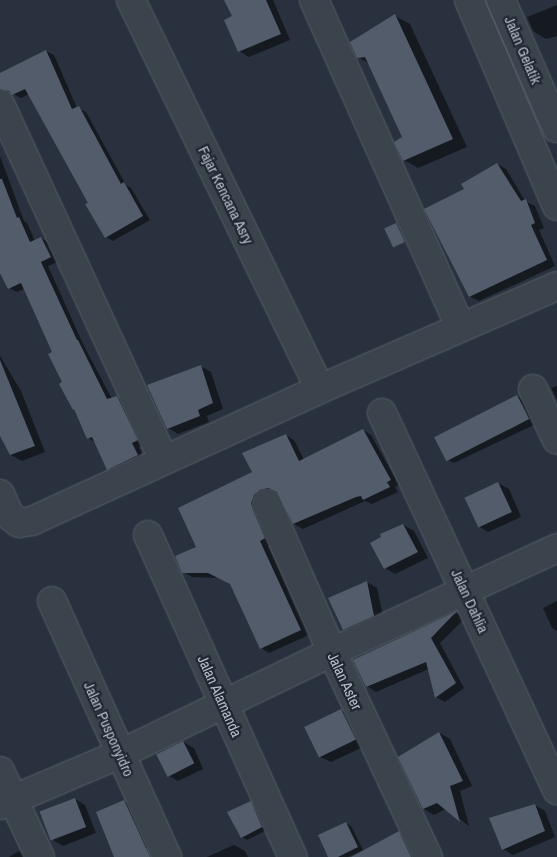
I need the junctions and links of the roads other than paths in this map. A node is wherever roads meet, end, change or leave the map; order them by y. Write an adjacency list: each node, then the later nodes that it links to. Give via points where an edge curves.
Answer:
1 (131, 0): 10 (street, Fajar Kencana Asry)
2 (314, 0): 9 (street)
3 (469, 0): 7 (street)
4 (501, 0): 6 (street, Jalan Gelatik)
5 (0, 104): 14 (street)
6 (554, 112)
7 (557, 206)
8 (557, 286): 9 (street)
9 (460, 327): 10 (street)
10 (320, 389): 14 (street)
11 (533, 389): 13 (street)
12 (382, 413): 19 (street, Jalan Dahlia)
13 (557, 440)
14 (164, 460): 15 (street, via 32,521 19,522 10,516)
15 (0, 494)
16 (267, 504): 21 (street, Jalan Aster)
17 (148, 535): 22 (street, Jalan Alamanda)
18 (557, 548): 19 (street)
19 (464, 590): 21 (street); 25 (street, Jalan Dahlia)
20 (52, 601): 23 (street, Jalan Pusponyidro)
21 (332, 652): 22 (street); 30 (street, Jalan Aster)
22 (224, 704): 23 (street); 29 (street, Jalan Alamanda)
23 (120, 754): 26 (street); 28 (street, Jalan Pusponyidro)
24 (0, 771): 26 (street)
25 (557, 790)
26 (7, 803): 27 (street)
27 (40, 857)
28 (166, 857)
29 (293, 857)
30 (428, 857)

